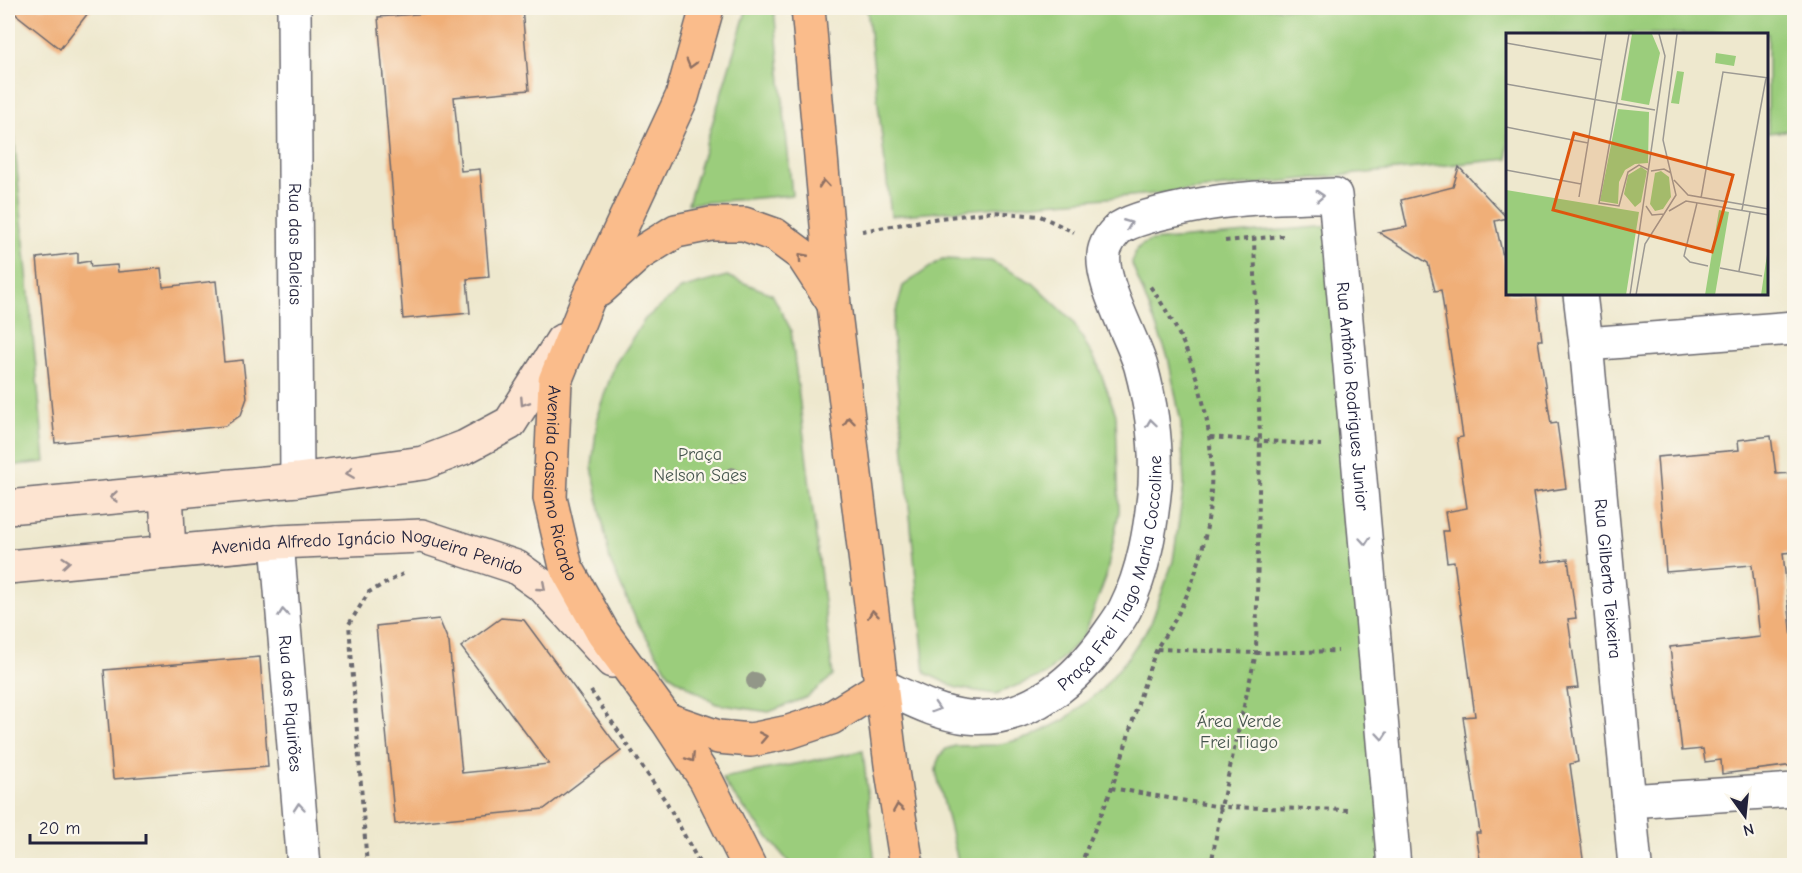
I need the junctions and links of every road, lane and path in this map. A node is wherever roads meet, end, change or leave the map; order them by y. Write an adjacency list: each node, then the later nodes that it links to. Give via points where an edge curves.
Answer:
1 (294, 8): 15 (street, Rua das Baleias)
2 (707, 8): 8 (main road, Avenida Cassiano Ricardo, one-way to 8, via 682,97)
3 (808, 8): 4 (main road, one-way to 3)
4 (828, 237): 6 (path, via 993,212 1040,216); 9 (main road)
5 (1254, 239): 13 (path)
6 (1105, 259): 26 (street, Praça Frei Tiago Maria Coccoline, one-way to 6, via 934,709 967,717 1021,710 1049,696 1082,668 1125,610 1146,554 1155,484 1152,426 1141,365); 39 (street, Rua Antônio Rodrigues Junior, one-way to 39, via 1117,228 1147,217 1235,200 1335,195)
7 (1580, 296): 11 (street, Rua Gilberto Teixeira)
8 (588, 299): 9 (main road, one-way to 8, via 802,255 775,235 744,224 711,224 676,231 639,254); 15 (street, one-way to 15, via 510,423 465,447 423,463); 27 (main road, Avenida Cassiano Ricardo, via 555,381 550,498 566,567 603,633)
9 (834, 305): 26 (main road, one-way to 9)
10 (1794, 328): 11 (street)
11 (1586, 344): 30 (street, Rua Gilberto Teixeira)
12 (1210, 437): 13 (path)
13 (1260, 440): 14 (path); 24 (path)
14 (1325, 446)
15 (297, 480): 16 (street)
16 (166, 493): 17 (street, one-way to 17); 19 (street)
17 (8, 507)
18 (277, 542): 19 (street, Avenida Alfredo Ignácio Nogueira Penido); 27 (street, Avenida Alfredo Ignácio Nogueira Penido, one-way to 27, via 422,536 516,567 544,587); 33 (street, Rua dos Piquirões, one-way to 18)
19 (169, 552): 20 (street, Avenida Alfredo Ignácio Nogueira Penido, one-way to 19)
20 (8, 567)
21 (406, 573): 34 (path, via 369,592 349,624)
22 (1157, 650): 24 (path)
23 (1343, 651): 24 (path)
24 (1256, 653): 31 (path)
25 (587, 686): 35 (path, via 667,803)
26 (882, 686): 27 (main road, one-way to 26, via 718,738 751,740 831,718); 37 (main road, one-way to 26)
27 (666, 719): 36 (main road, Avenida Cassiano Ricardo, one-way to 36, via 706,780)
28 (1111, 788): 31 (path)
29 (1794, 790): 30 (street)
30 (1629, 801): 40 (street, Rua Gilberto Teixeira)
31 (1221, 807): 32 (path); 38 (path)
32 (1357, 810)
33 (304, 866)
34 (367, 866)
35 (701, 866)
36 (749, 866)
37 (907, 866)
38 (1211, 866)
39 (1394, 866)
40 (1635, 866)

